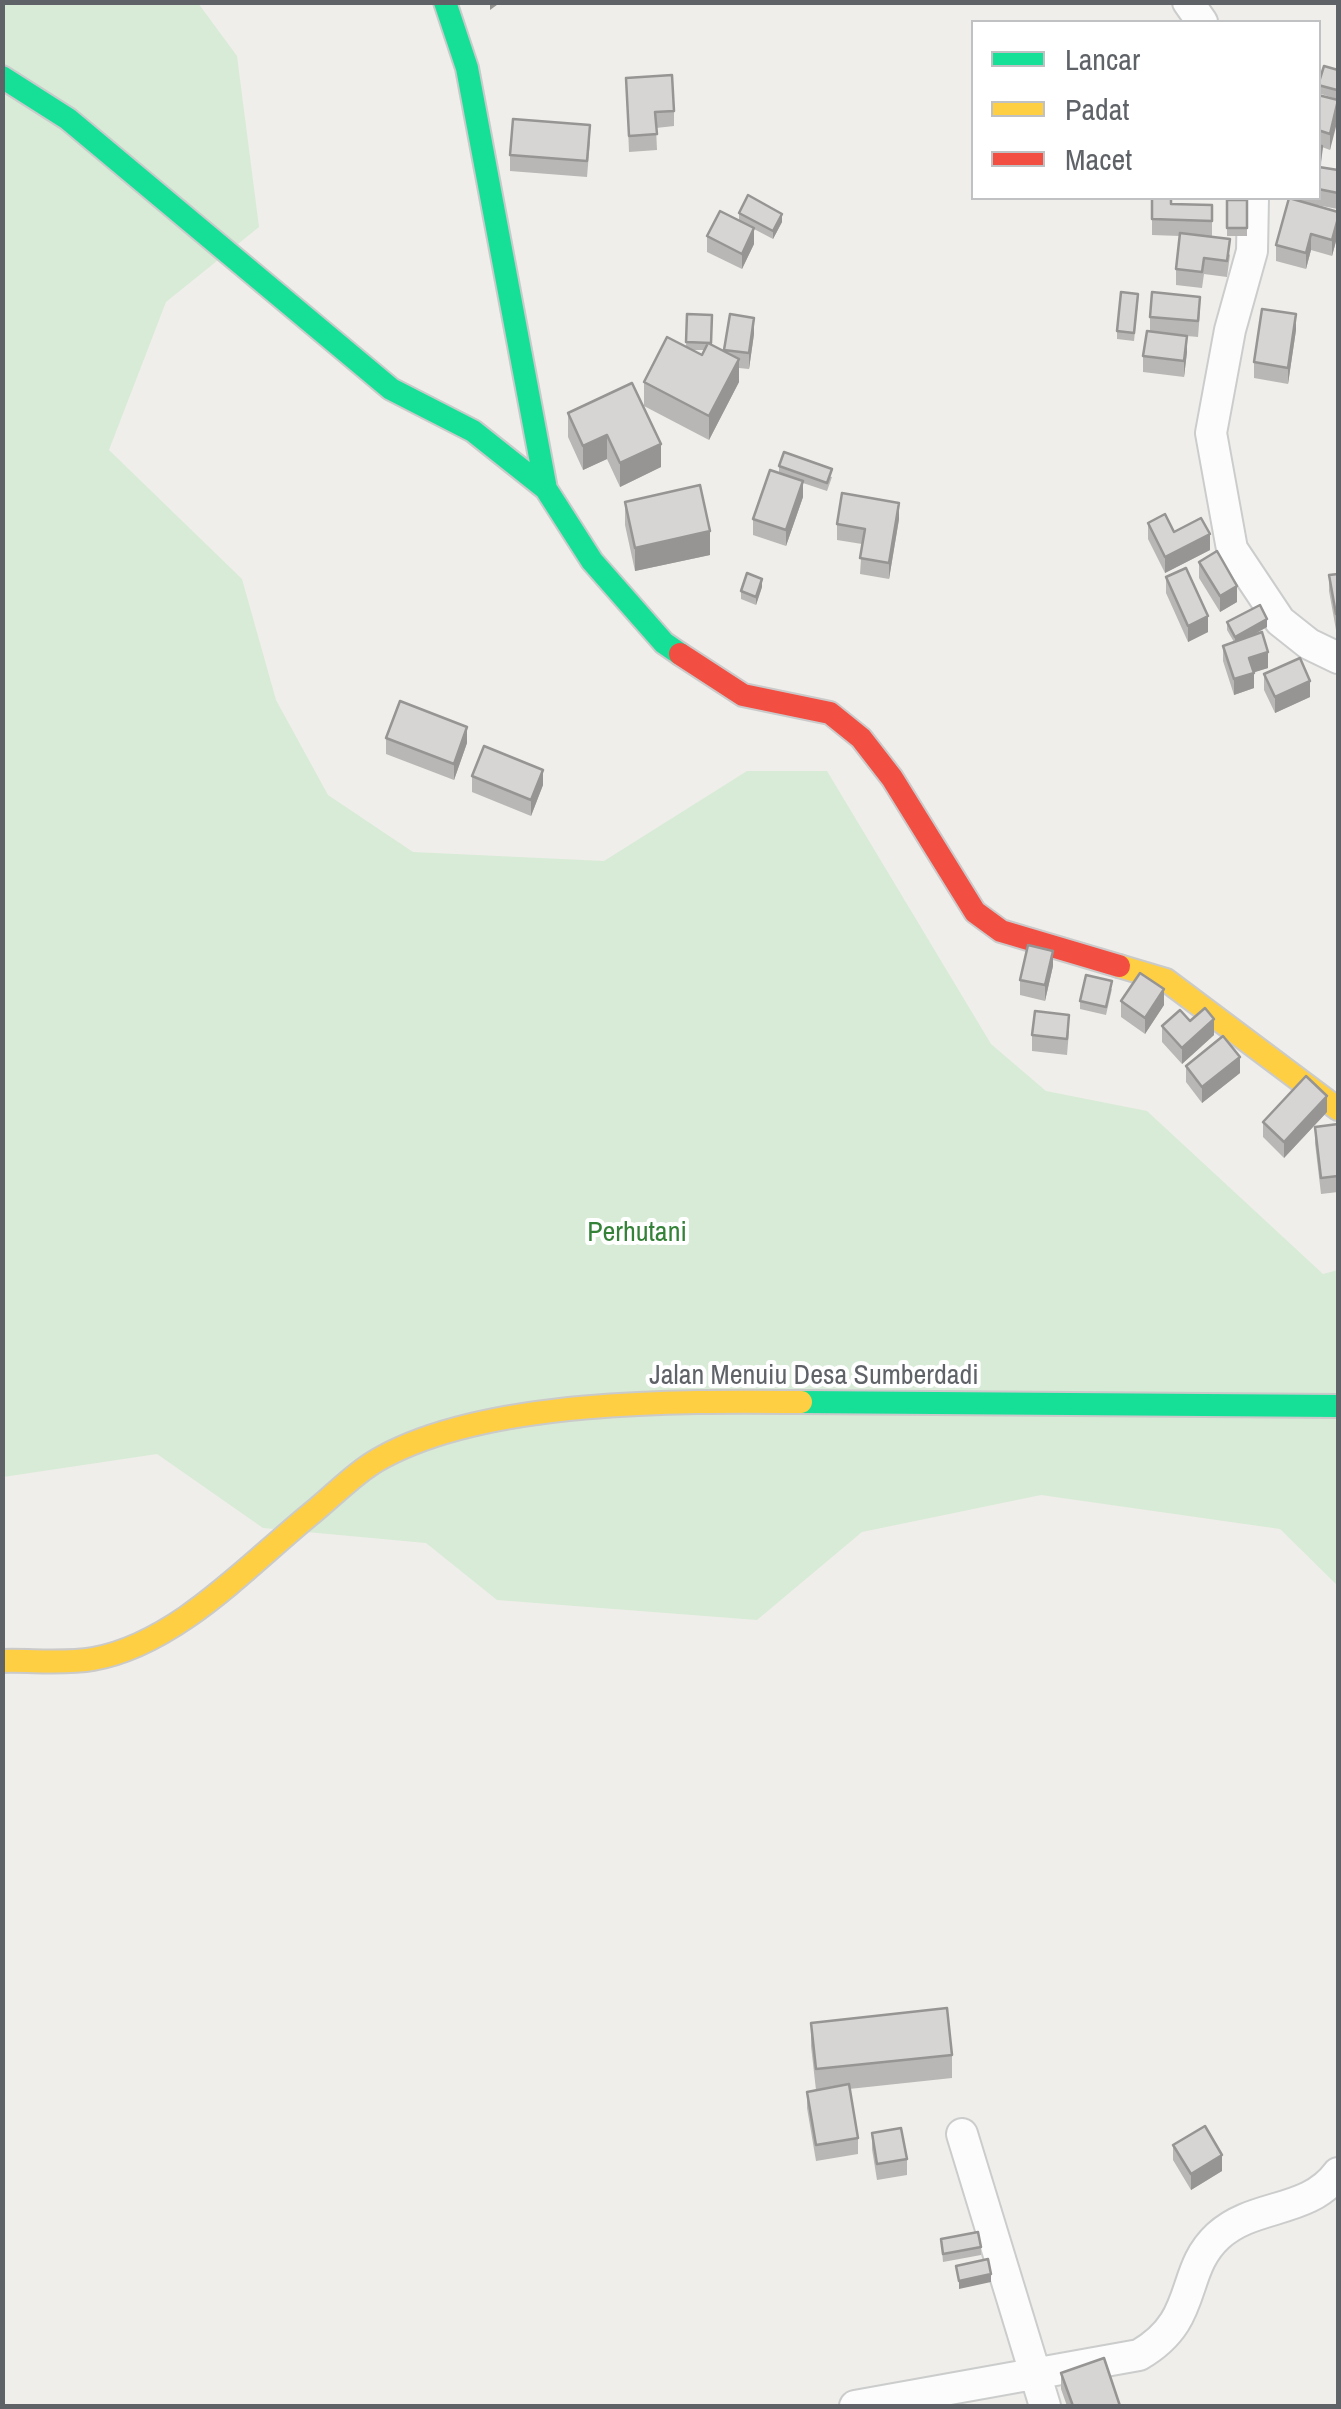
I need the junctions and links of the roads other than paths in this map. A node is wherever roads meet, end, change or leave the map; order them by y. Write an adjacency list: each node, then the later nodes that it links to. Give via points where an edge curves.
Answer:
1 (445, 2): 4 (street, via 467,68)
2 (2, 78): 4 (street, via 68,119 391,389 473,430)
3 (1253, 200): 5 (street, via 1252,251 1211,434 1232,549 1280,620)
4 (546, 489): 6 (street, via 592,560 664,643 743,696 830,714 861,738 974,912 1001,931 1166,980)
5 (1338, 658)
6 (1338, 1108)
7 (1338, 1406): 8 (street, Jalan Menuiu Desa Sumberdadi, via 682,1402 498,1419 429,1436 380,1458 184,1616 135,1646 92,1659)
8 (2, 1661)
9 (962, 2134): 11 (street)
10 (1338, 2173): 11 (street, via 1326,2190 1238,2221 1214,2239 1164,2341 1139,2355)
11 (1038, 2373): 12 (street); 13 (street)
12 (855, 2406)
13 (1045, 2406)

